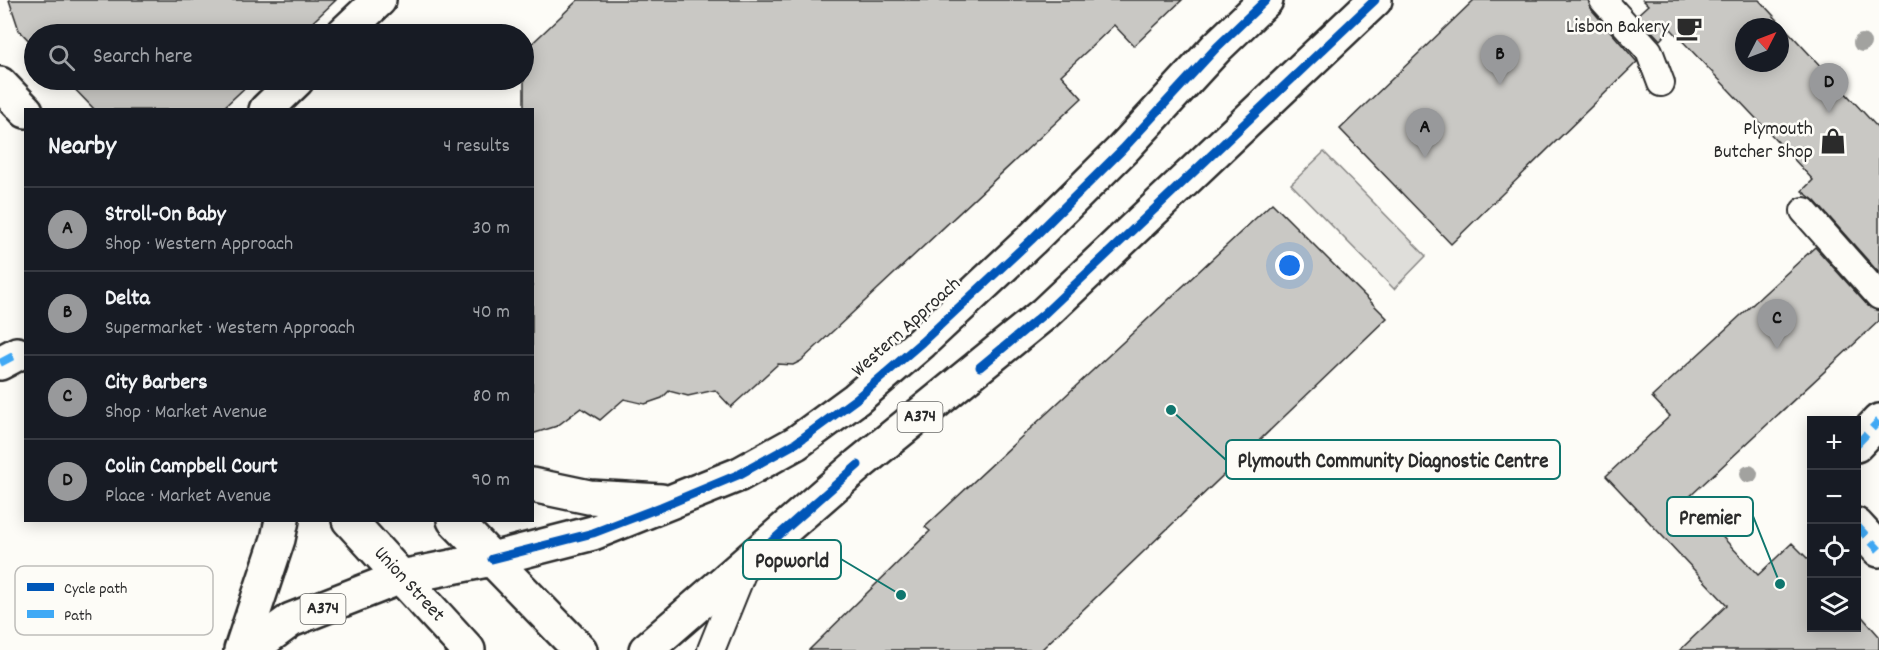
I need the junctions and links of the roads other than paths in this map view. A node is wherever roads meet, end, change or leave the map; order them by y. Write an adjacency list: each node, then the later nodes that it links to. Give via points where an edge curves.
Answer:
1 (379, 0): 5 (main road)
2 (1266, 0): 16 (main road, Western Approach / A374, via 1031,240 856,399 796,443 740,474)
3 (1375, 0): 23 (main road, A374, via 1045,314 858,465)
4 (1603, 0): 6 (lane, via 1649,51)
5 (354, 24)
6 (1661, 82)
7 (0, 84): 10 (main road)
8 (287, 90): 9 (main road)
9 (268, 108)
10 (24, 109)
11 (1804, 211): 12 (lane)
12 (1879, 296)
13 (1879, 421): 14 (main road)
14 (1861, 441)
15 (534, 485): 16 (main road, via 589,497)
16 (674, 502): 22 (main road, Western Approach / A374, via 592,533)
17 (282, 522): 25 (main road)
18 (351, 522): 24 (main road, Union Street)
19 (456, 522): 22 (main road)
20 (1861, 530): 21 (main road)
21 (1879, 550)
22 (492, 559): 24 (main road, Western Approach / A374); 28 (main road)
23 (745, 566): 29 (main road, A374); 30 (lane)
24 (401, 578): 26 (main road, A374, via 291,620); 27 (main road, Union Street)
25 (241, 650)
26 (250, 650)
27 (468, 650)
28 (580, 650)
29 (646, 650)
30 (711, 650)

